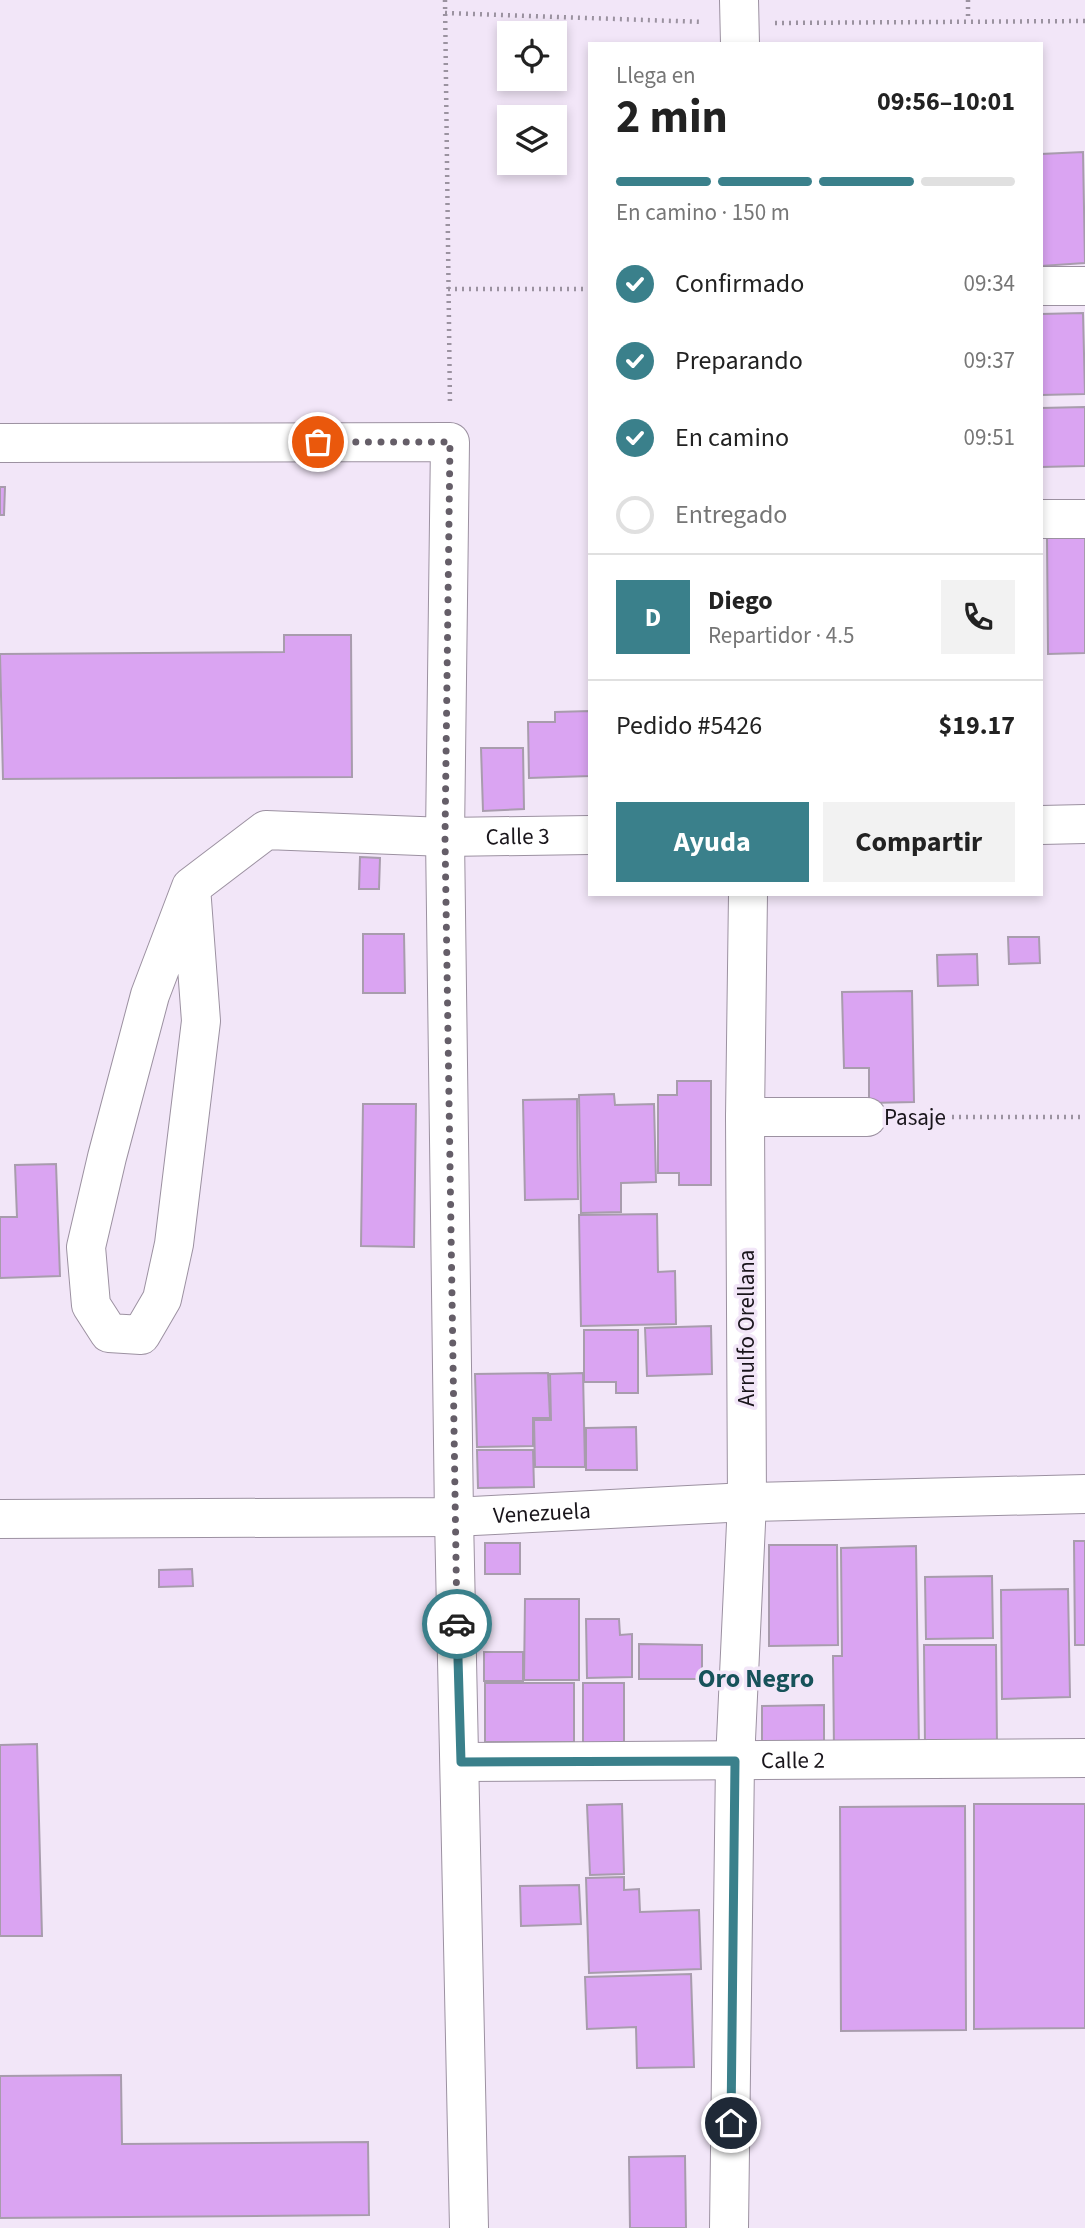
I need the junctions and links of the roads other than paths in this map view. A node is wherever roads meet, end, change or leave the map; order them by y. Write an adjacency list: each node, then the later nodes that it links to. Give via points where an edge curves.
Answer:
1 (739, 0): 2 (street)
2 (740, 42)
3 (1043, 286): 4 (street)
4 (1085, 286)
5 (0, 443): 11 (street, via 450,442)
6 (1043, 519): 7 (street)
7 (1085, 519)
8 (1085, 824): 9 (street)
9 (1043, 825)
10 (588, 835): 11 (street, Calle 3)
11 (445, 837): 12 (street, Calle 3, via 266,830); 18 (street)
12 (191, 887): 12 (street, via 201,1021 174,1244 162,1299 141,1335 109,1333 91,1305 86,1247 150,995)
13 (748, 896): 14 (street, Arnulfo Orellana)
14 (745, 1117): 15 (street, Pasaje); 17 (street, Arnulfo Orellana)
15 (867, 1117)
16 (1085, 1494): 17 (street, Venezuela)
17 (747, 1502): 18 (street, Venezuela); 21 (street, Arnulfo Orellana)
18 (454, 1517): 19 (street, Venezuela); 22 (street)
19 (0, 1519)
20 (1085, 1758): 21 (street, Calle 2)
21 (735, 1761): 22 (street, Calle 2); 24 (street, Arnulfo Orellana)
22 (461, 1762): 23 (street)
23 (469, 2228)
24 (729, 2228)

